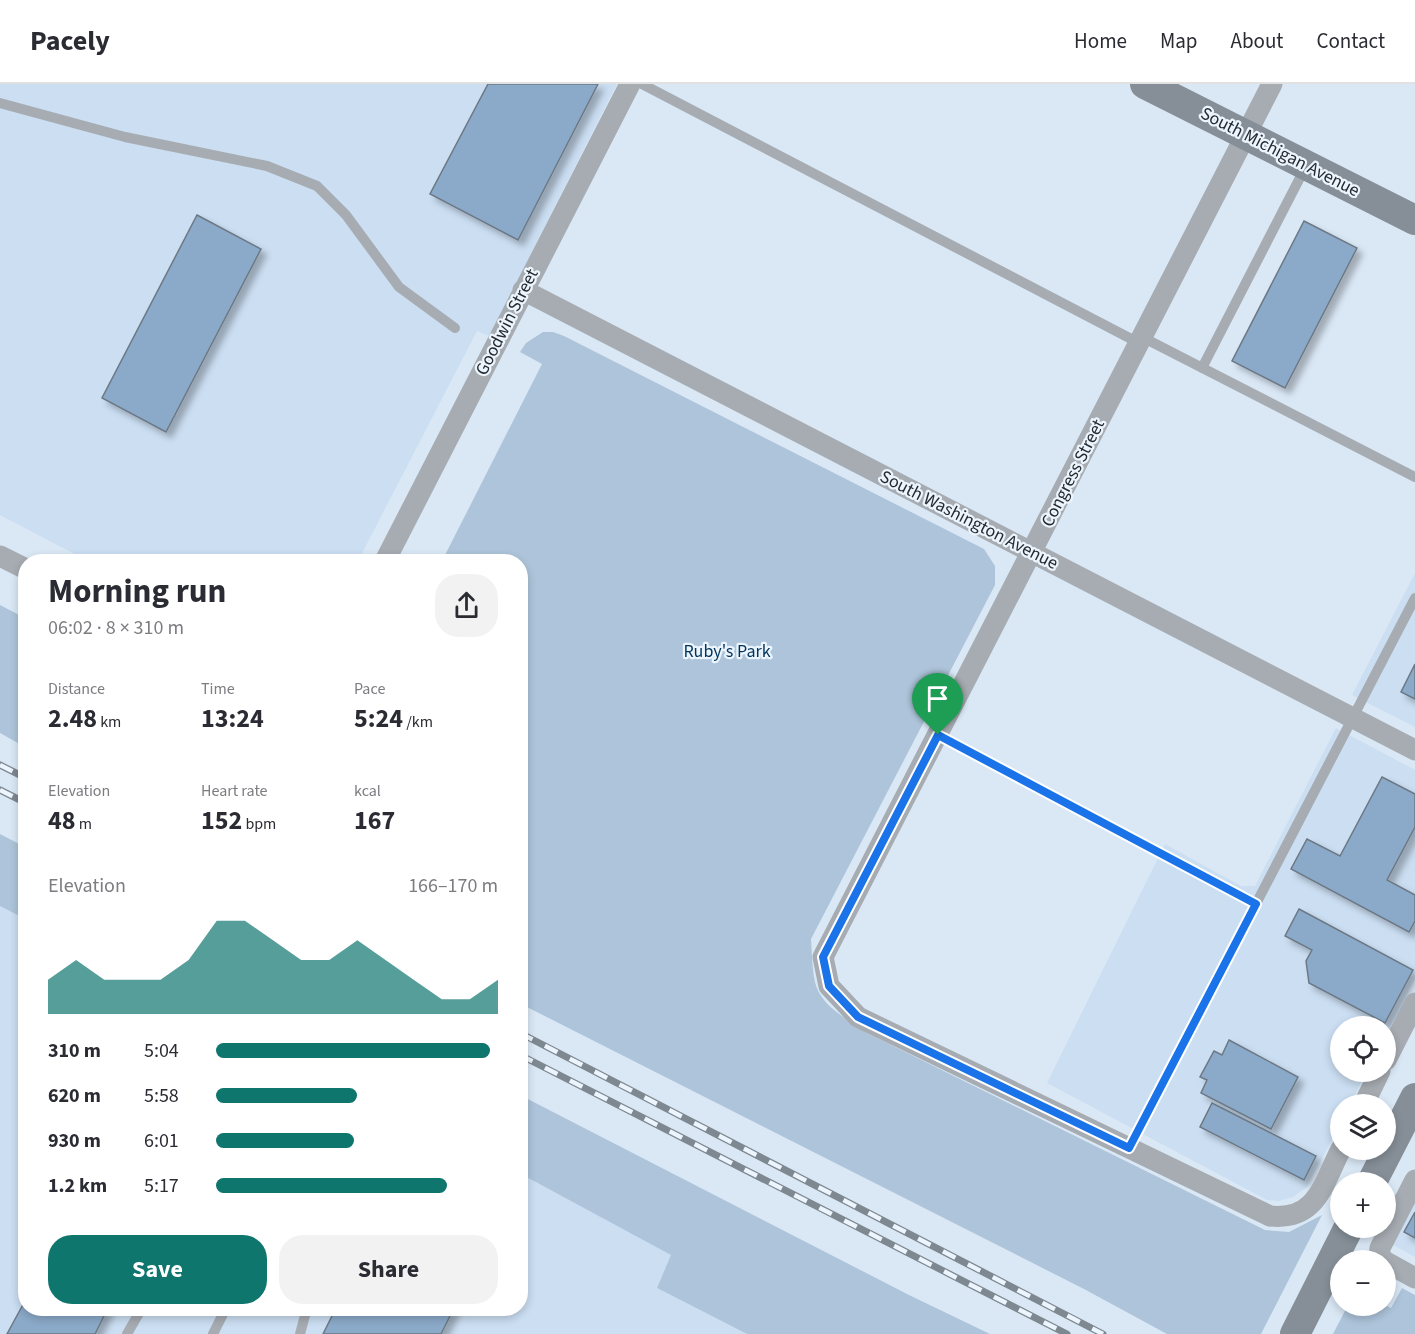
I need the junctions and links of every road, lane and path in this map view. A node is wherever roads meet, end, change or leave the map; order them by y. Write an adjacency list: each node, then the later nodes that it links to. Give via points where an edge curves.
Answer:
1 (630, 84): 9 (street, Goodwin Street)
2 (642, 84): 11 (lane)
3 (1145, 84): 6 (street, South Michigan Avenue)
4 (1272, 84): 6 (street, Congress Street)
5 (0, 103): 10 (lane, via 125,137 267,166 317,186 346,215 399,287)
6 (1246, 135): 7 (street, South Michigan Avenue); 11 (street, Congress Street)
7 (1306, 165): 8 (street, South Michigan Avenue); 12 (lane)
8 (1415, 220)
9 (523, 290): 14 (street, South Washington Avenue); 15 (street, Goodwin Street)
10 (455, 328)
11 (1141, 340): 12 (lane); 14 (street, Congress Street)
12 (1202, 368): 13 (lane)
13 (1415, 477)
14 (1032, 552): 19 (street, South Washington Avenue); 20 (street, Congress Street)
15 (389, 554)
16 (0, 556): 17 (street)
17 (18, 565)
18 (1415, 598): 19 (lane)
19 (1353, 718): 21 (street, South Washington Avenue); 22 (lane)
20 (938, 735): 22 (lane); 26 (street, Congress Street, via 823,957 829,986 858,1017)
21 (1415, 750)
22 (1256, 904): 26 (lane)
23 (1415, 1003): 24 (street)
24 (1396, 1040)
25 (1415, 1098): 28 (street)
26 (1129, 1148): 27 (street, via 1270,1216 1283,1218 1306,1210 1316,1199)
27 (1336, 1160)
28 (1377, 1172)
29 (1415, 1180): 31 (street)
30 (1343, 1238): 40 (street)
31 (1381, 1250)
32 (1396, 1267): 33 (street)
33 (1415, 1278)
34 (138, 1316): 37 (lane)
35 (222, 1316): 38 (lane)
36 (305, 1316): 39 (lane)
37 (128, 1334)
38 (213, 1334)
39 (300, 1334)
40 (1295, 1334)

